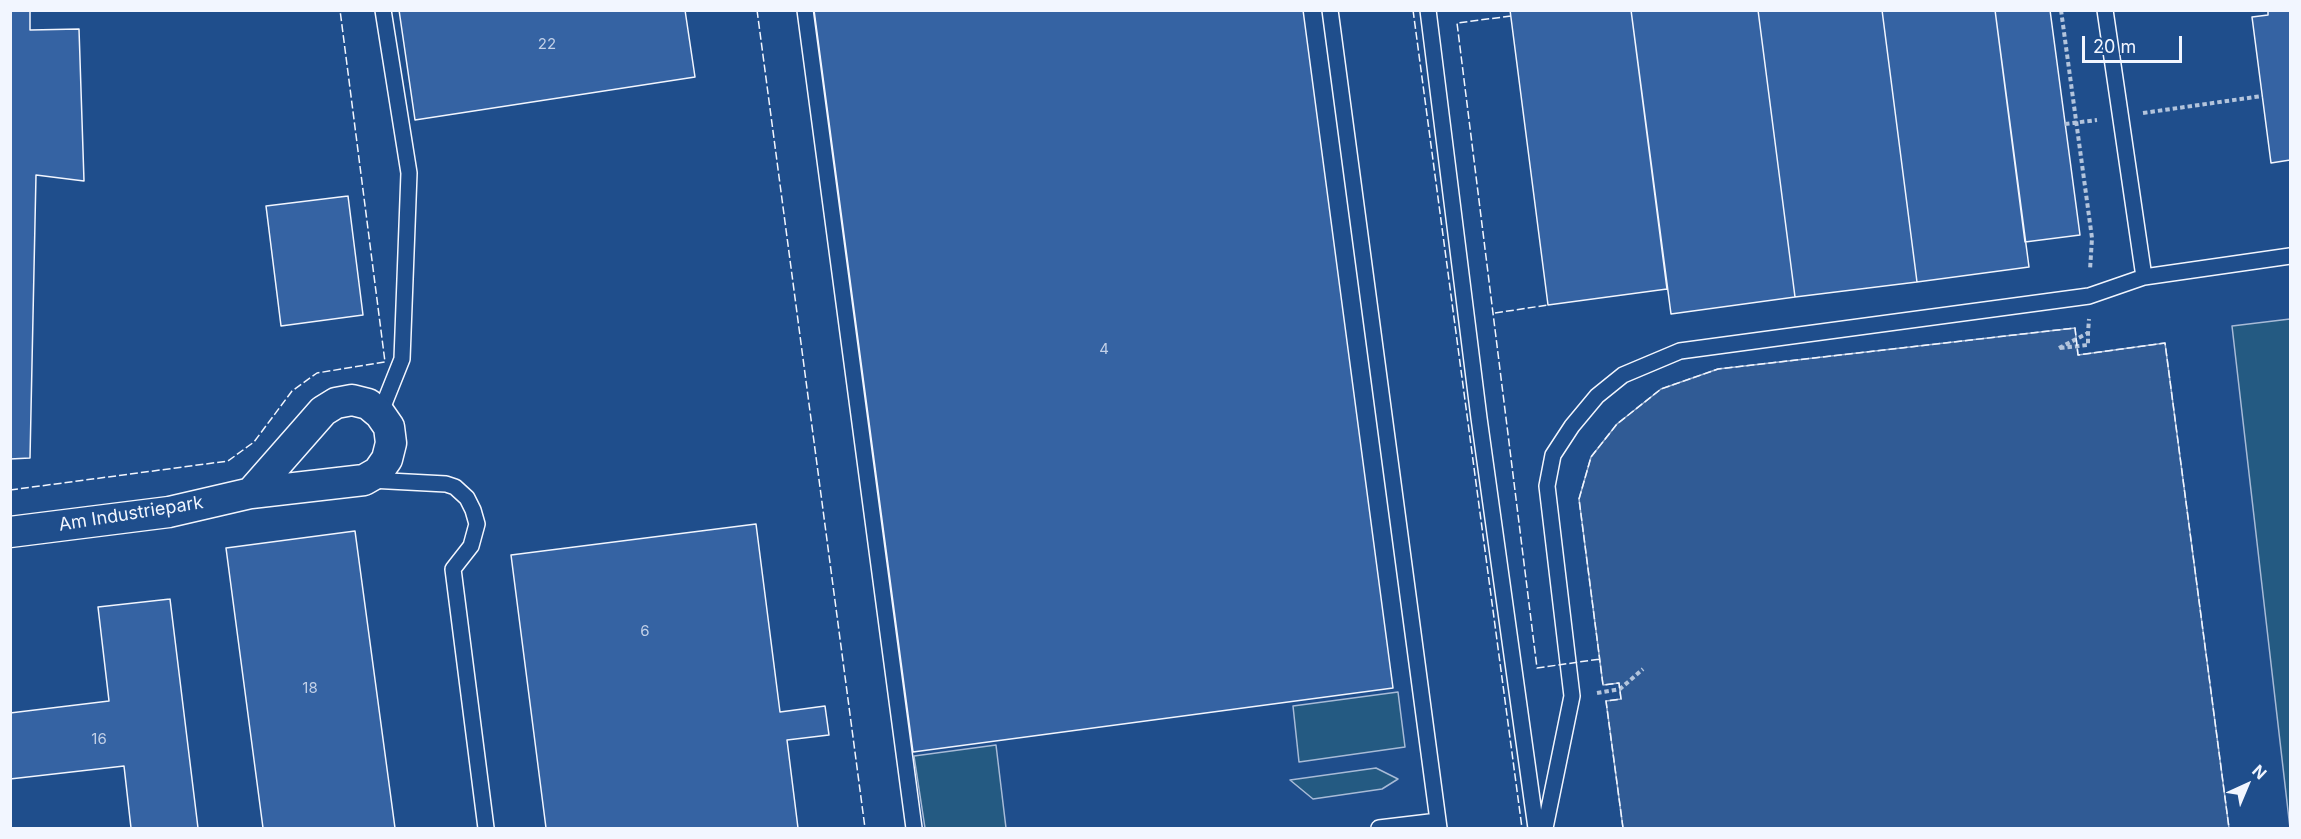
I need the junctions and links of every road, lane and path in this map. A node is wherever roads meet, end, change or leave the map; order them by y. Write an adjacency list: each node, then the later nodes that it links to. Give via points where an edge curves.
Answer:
1 (383, 10): 15 (lane, via 409,173 402,359)
2 (805, 10): 21 (lane)
3 (1330, 10): 19 (lane)
4 (1428, 10): 23 (lane)
5 (2061, 10): 9 (path)
6 (2105, 10): 8 (lane)
7 (2262, 96): 8 (path)
8 (2121, 117): 9 (path); 12 (lane)
9 (2077, 123): 10 (path); 13 (path, via 2092,238)
10 (2065, 124)
11 (2290, 256): 12 (lane)
12 (2144, 277): 13 (lane)
13 (2089, 296): 14 (path); 24 (lane, via 1680,351 1623,375 1597,396 1553,455 1547,486 1572,696)
14 (2088, 333): 14 (path, via 2088,345 2059,348 2076,337)
15 (380, 414): 16 (street, via 389,427 392,443 378,472); 17 (street, via 368,404 352,400 322,411)
16 (364, 480): 17 (street, Am Industriepark); 20 (lane, via 446,484 467,498 473,510 477,524 471,546 453,569)
17 (251, 493): 18 (street, Am Industriepark, via 169,512)
18 (10, 532)
19 (1439, 825): 22 (lane)
20 (486, 828)
21 (914, 828)
22 (1379, 828)
23 (1536, 828)
24 (1545, 828)

